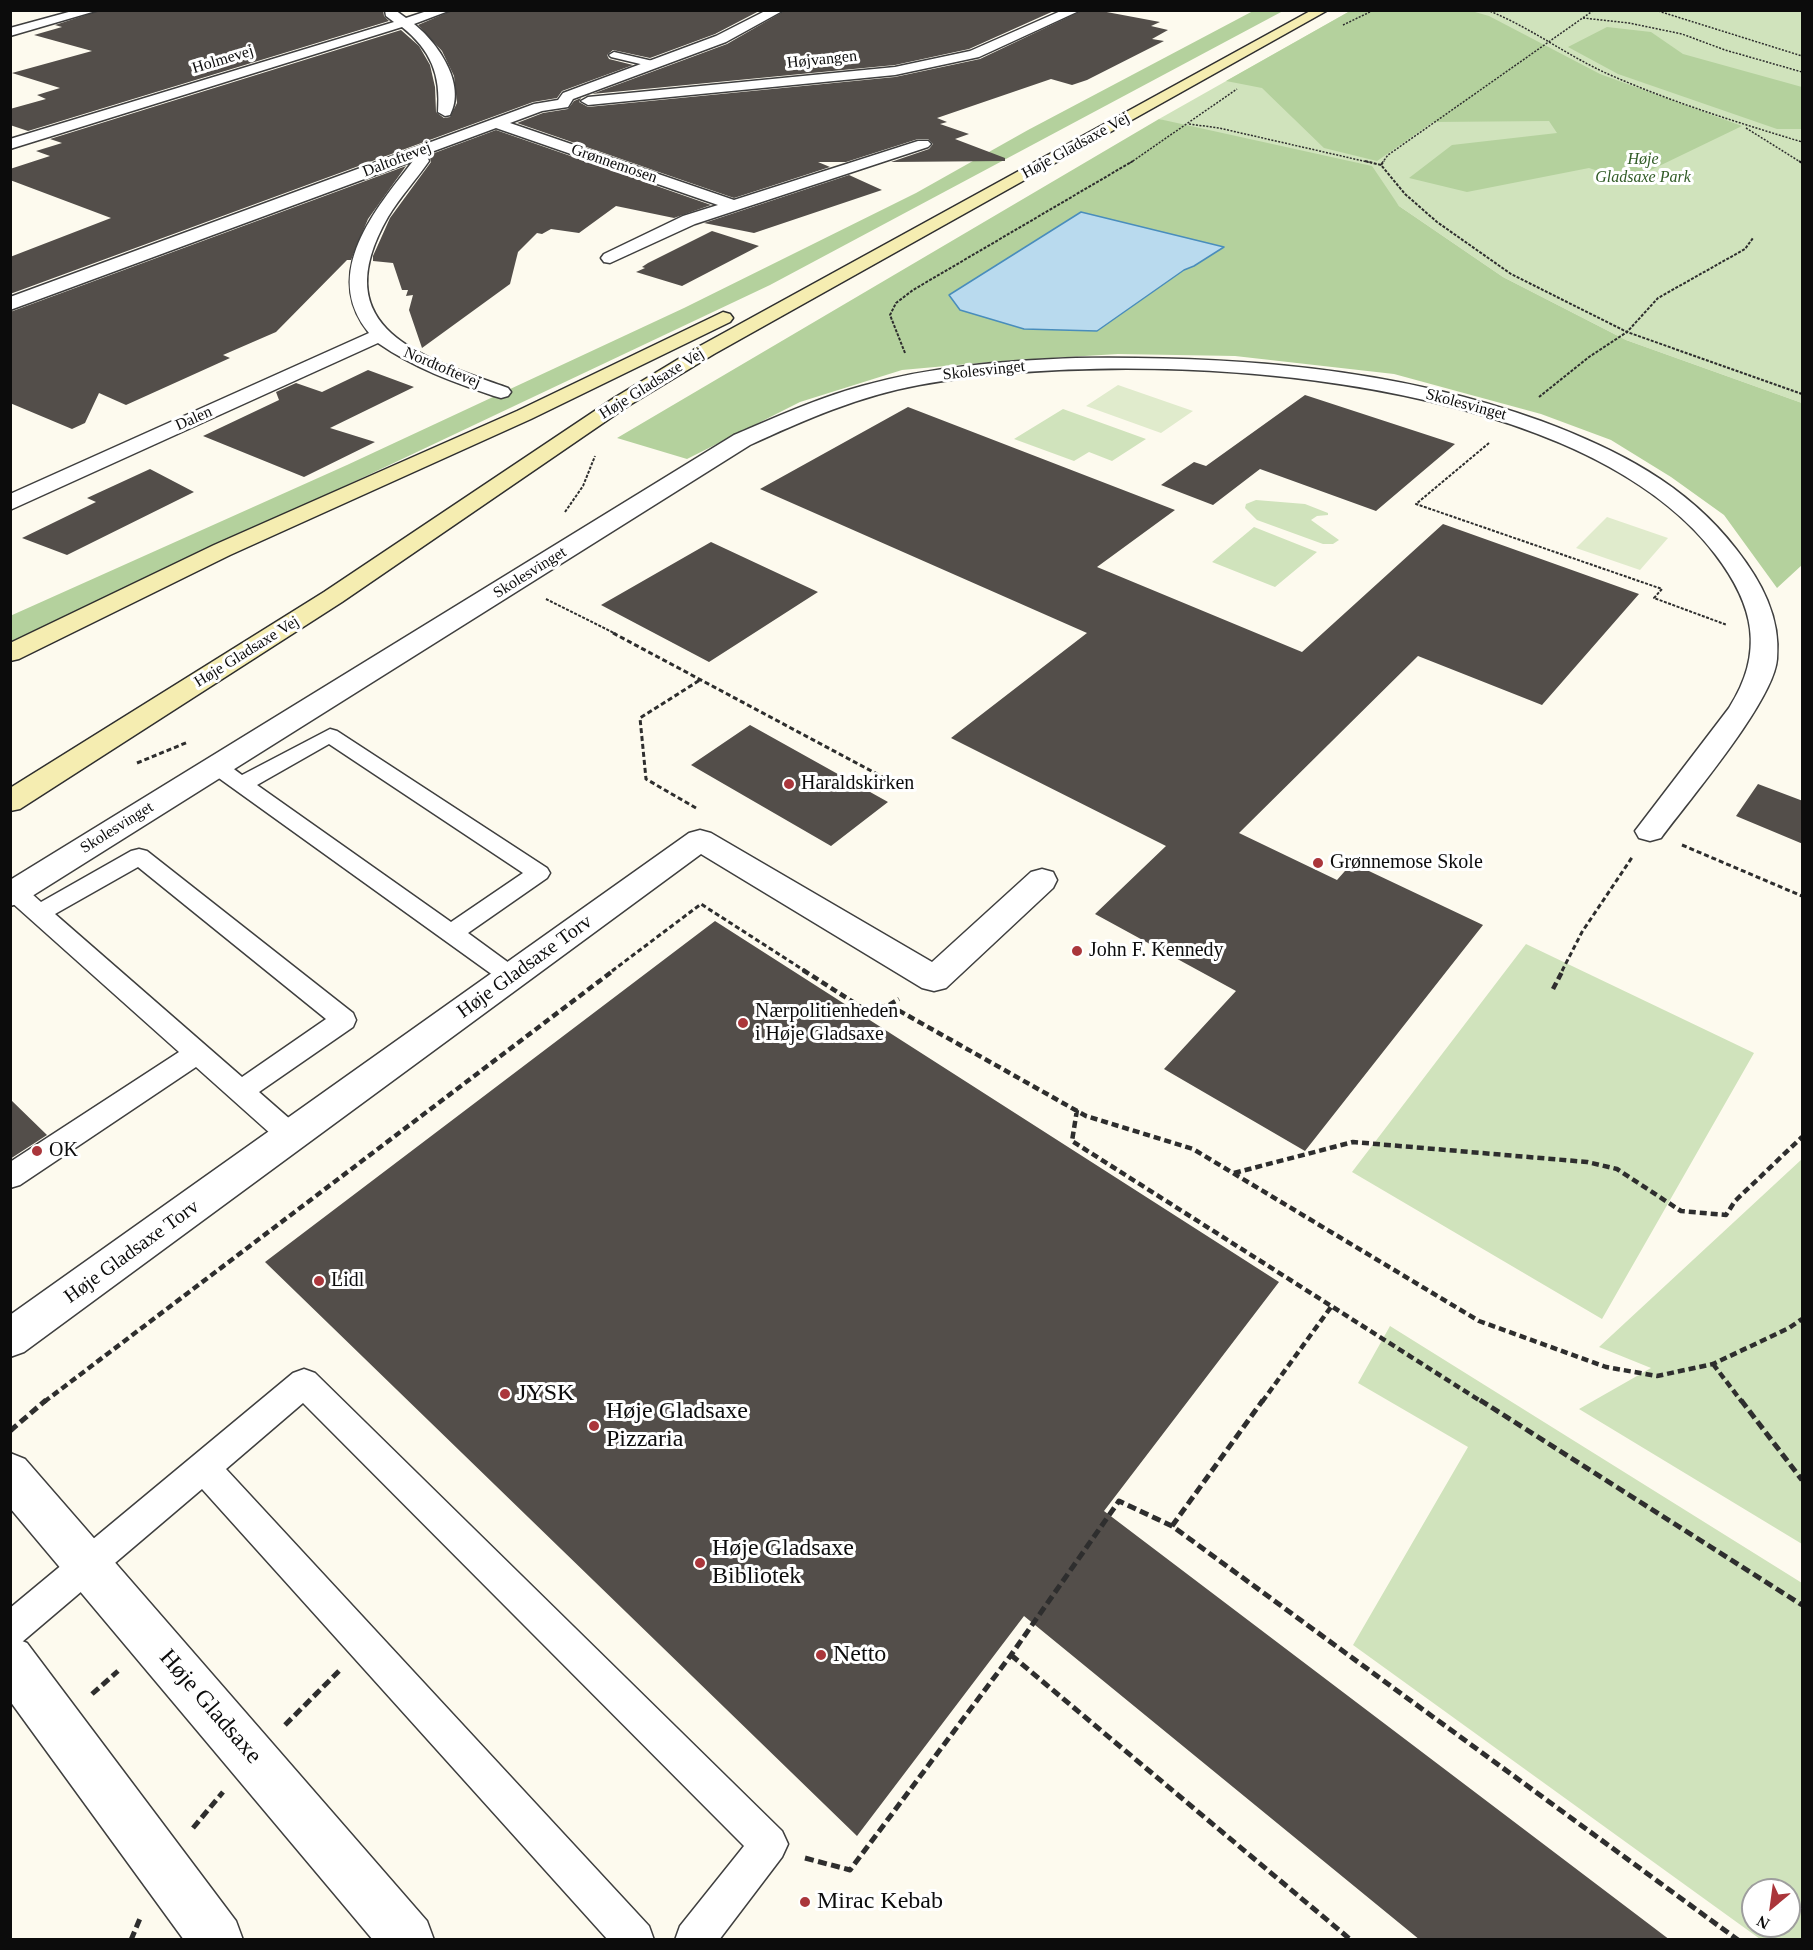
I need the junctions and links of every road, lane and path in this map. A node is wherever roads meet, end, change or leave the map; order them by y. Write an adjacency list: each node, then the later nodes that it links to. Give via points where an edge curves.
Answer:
1 (56, 10): 13 (street)
2 (93, 10): 13 (street)
3 (386, 10): 15 (street)
4 (445, 10): 15 (street, Holmevej)
5 (778, 10): 21 (street, Daltoftevej, via 747,28)
6 (1075, 10): 24 (street, Højvangen, via 974,54 895,71)
7 (1302, 10): 49 (street, Høje Gladsaxe Vej, via 811,275 524,415 222,550)
8 (1322, 10): 54 (street, Høje Gladsaxe Vej, via 707,350 621,402 333,597)
9 (1374, 10): 16 (path)
10 (1487, 10): 18 (path, via 1523,25)
11 (1594, 10): 14 (path)
12 (1655, 10): 20 (path)
13 (72, 16): 17 (street)
14 (1582, 18): 18 (path); 22 (path, via 1682,34)
15 (405, 23): 25 (street, via 429,43 441,66 449,91); 30 (street, Holmevej)
16 (1337, 28)
17 (10, 32)
18 (1550, 43): 28 (path, via 1607,73); 34 (path, via 1388,155)
19 (614, 55): 21 (lane)
20 (1803, 56)
21 (653, 64): 24 (street, Daltoftevej, via 568,96)
22 (1803, 72)
23 (1245, 83): 27 (path)
24 (563, 104): 26 (street, Daltoftevej, via 539,107)
25 (445, 112)
26 (495, 123): 32 (street, Daltoftevej); 35 (street, Grønnemosen)
27 (1189, 124): 34 (path); 41 (path, via 896,303 890,315)
28 (1740, 124): 29 (path); 33 (path)
29 (1803, 142)
30 (10, 144)
31 (923, 144): 35 (street)
32 (417, 152): 38 (street, Daltoftevej); 40 (street, Nordtoftevej, via 421,161 379,219 365,248 358,277 359,307)
33 (1803, 163)
34 (1381, 165): 39 (path, via 1405,194 1437,222 1511,274)
35 (733, 205): 37 (street, via 648,238)
36 (1753, 238): 39 (path, via 1745,249 1658,298)
37 (610, 258)
38 (10, 304)
39 (1627, 332): 43 (path); 44 (path, via 1588,357)
40 (378, 336): 42 (street, Nordtoftevej, via 430,367); 46 (street, Dalen)
41 (916, 379): 45 (street, Skolesvinget, via 990,368 1187,364 1285,371 1390,386); 47 (street, Skolesvinget, via 801,412 742,440)
42 (501, 392)
43 (1803, 394)
44 (1535, 401)
45 (1517, 418): 48 (street, Skolesvinget, via 1606,455 1653,482 1703,524 1737,567 1760,612); 48 (path, via 1416,504 1662,589 1654,598)
46 (10, 503)
47 (511, 584): 50 (path, via 573,611); 51 (street, Skolesvinget)
48 (1762, 639): 55 (street, Skolesvinget, via 1764,659 1746,704)
49 (10, 653)
50 (700, 680): 52 (path); 56 (path, via 640,718 646,779 723,823)
51 (216, 766): 53 (lane); 58 (street, Skolesvinget)
52 (892, 782)
53 (242, 784): 61 (lane); 61 (lane, via 330,735 539,873)
54 (10, 802)
55 (1650, 831): 59 (path); 63 (path, via 1582,932)
56 (700, 840): 57 (street, via 933,979); 62 (street, Høje Gladsaxe Torv)
57 (1042, 879)
58 (13, 894): 60 (lane)
59 (1803, 896)
60 (39, 914): 64 (lane); 65 (lane, via 140,856 344,1020)
61 (450, 934): 62 (lane)
62 (512, 977): 67 (street, Høje Gladsaxe Torv)
63 (1553, 989)
64 (197, 1053): 65 (lane); 70 (lane)
65 (240, 1092): 67 (lane)
66 (1077, 1110): 69 (path, via 1193,1149); 71 (path, via 1072,1141); 75 (path, via 889,1005 867,1011 701,904 48,1398)
67 (290, 1136): 73 (street, Høje Gladsaxe Torv)
68 (1803, 1137): 69 (path, via 1735,1201 1726,1215 1681,1211 1617,1168 1587,1162 1353,1142)
69 (1233, 1173): 74 (path, via 1479,1321 1606,1367 1657,1376)
70 (10, 1177)
71 (1331, 1307): 79 (path); 81 (path)
72 (1803, 1319): 74 (path)
73 (10, 1340)
74 (1713, 1364): 78 (path)
75 (10, 1431)
76 (203, 1467): 80 (lane); 87 (lane, via 304,1383 769,1844); 90 (lane)
77 (10, 1474): 80 (street, Høje Gladsaxe)
78 (1803, 1480)
79 (1172, 1526): 84 (path, via 1119,1501); 93 (path)
80 (87, 1563): 82 (lane); 83 (street, Høje Gladsaxe)
81 (1803, 1605)
82 (10, 1630)
83 (152, 1640): 86 (path); 89 (street, Høje Gladsaxe)
84 (1011, 1655): 87 (path, via 850,1870); 92 (path)
85 (10, 1660): 86 (street)
86 (58, 1725): 88 (street)
87 (767, 1847): 91 (lane)
88 (217, 1940)
89 (408, 1940)
90 (635, 1940)
91 (694, 1940)
92 (1351, 1940)
93 (1738, 1940)

